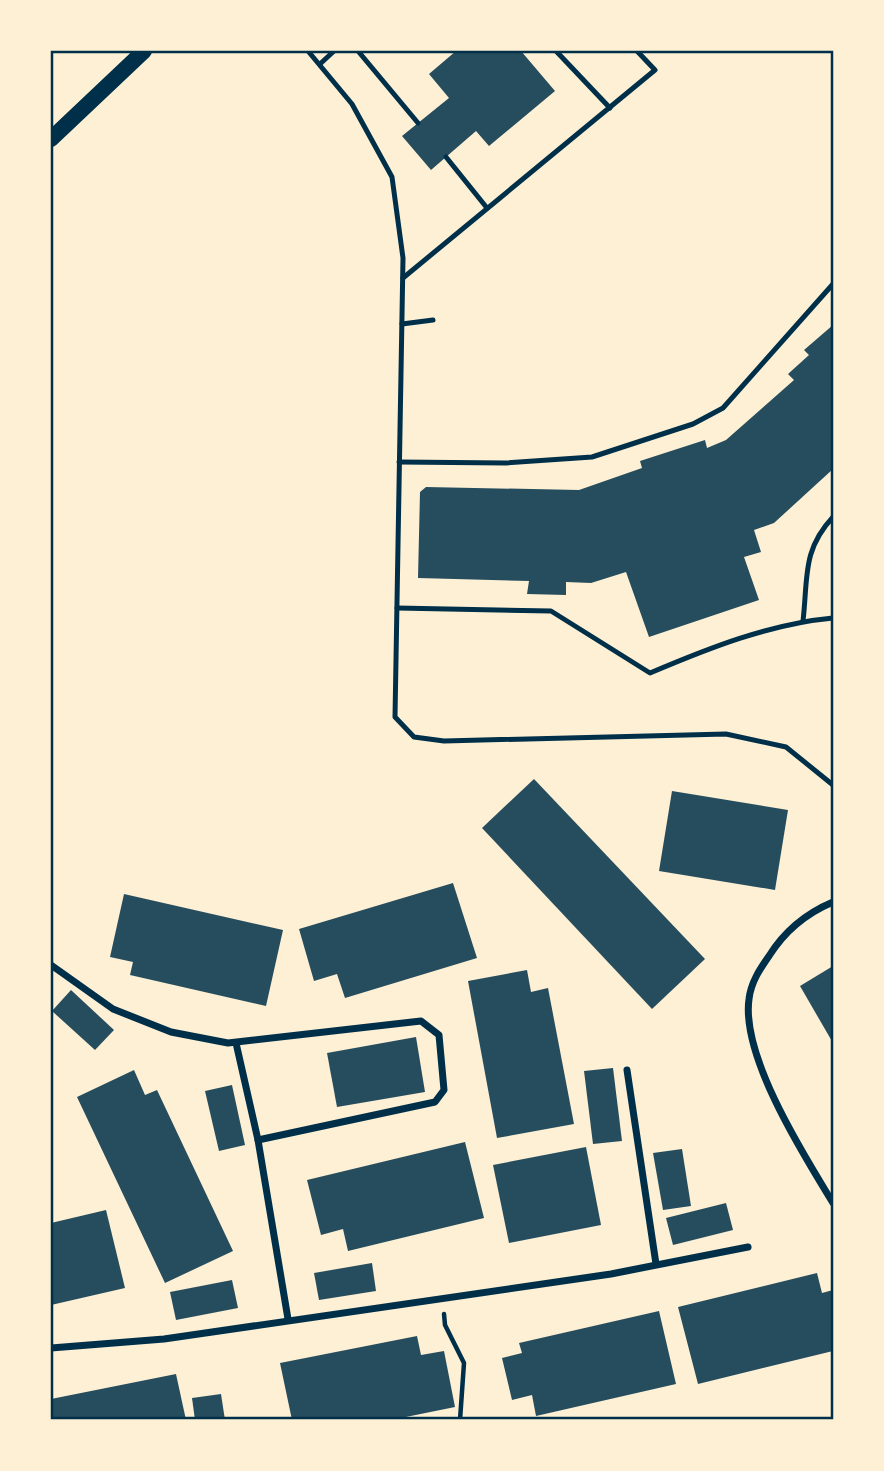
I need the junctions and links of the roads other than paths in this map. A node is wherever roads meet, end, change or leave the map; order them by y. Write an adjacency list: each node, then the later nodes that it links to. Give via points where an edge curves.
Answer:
1 (144, 51): 10 (main road)
2 (308, 51): 7 (lane)
3 (334, 51): 7 (lane)
4 (358, 51): 9 (lane)
5 (556, 51): 8 (lane)
6 (637, 51): 8 (lane, via 655,70)
7 (320, 64): 13 (lane, via 352,104 392,177)
8 (610, 108): 12 (lane)
9 (418, 123)
10 (51, 139)
11 (446, 157): 12 (lane)
12 (487, 208): 13 (lane)
13 (403, 278): 16 (lane)
14 (833, 284): 17 (lane, via 723,408 693,424 592,457 506,463)
15 (433, 320): 16 (lane)
16 (402, 324): 17 (lane)
17 (399, 462): 19 (lane)
18 (833, 517): 21 (lane, via 811,547)
19 (397, 608): 21 (lane, via 551,611 650,673 713,646); 22 (lane, via 395,717 414,737 443,741 726,734 786,747)
20 (833, 618): 21 (lane)
21 (803, 621)
22 (833, 785)
23 (833, 902): 28 (street, via 780,939 756,974 749,999 750,1032 768,1084)
24 (51, 965): 25 (street, via 113,1009 171,1032)
25 (236, 1042): 27 (street); 27 (street, via 421,1021 439,1035 444,1090 435,1102)
26 (627, 1070): 30 (street)
27 (258, 1140): 31 (street)
28 (833, 1203)
29 (748, 1247): 30 (street)
30 (656, 1264): 31 (street)
31 (288, 1319): 32 (street, via 164,1339)
32 (51, 1348)

